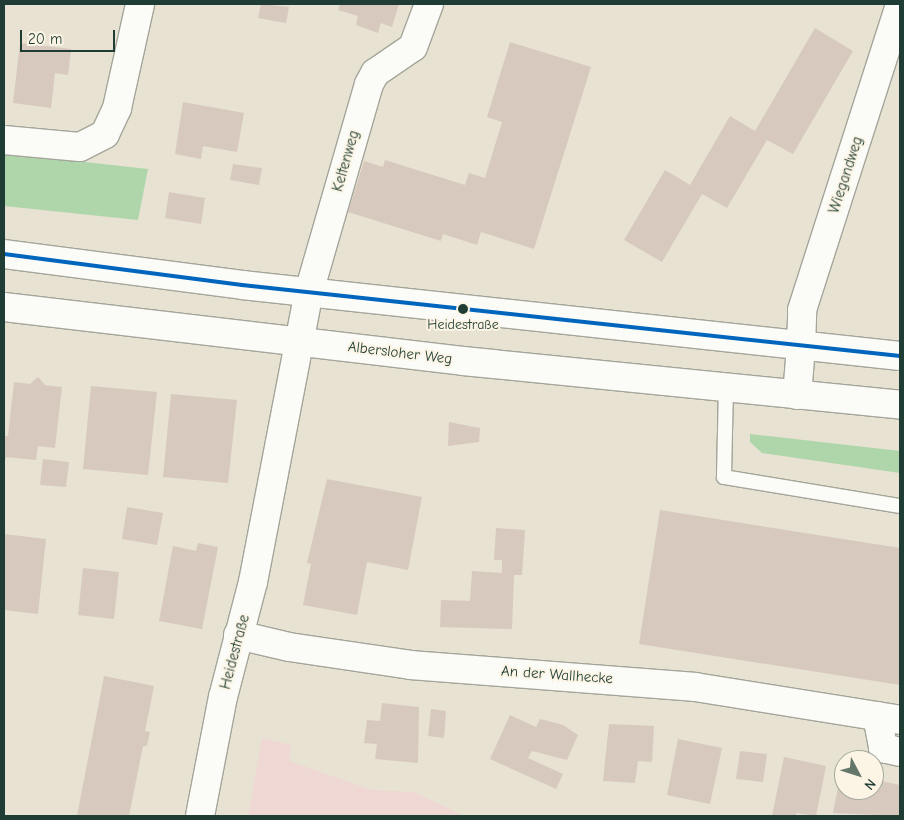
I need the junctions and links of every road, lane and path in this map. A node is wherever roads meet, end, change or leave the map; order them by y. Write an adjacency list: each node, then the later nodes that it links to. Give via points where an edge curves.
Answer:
1 (140, 4): 4 (street, via 117,108 105,134 80,147)
2 (429, 4): 6 (street, Keltenweg, via 413,47 375,73 369,84)
3 (900, 5): 9 (street, Wiegandweg, via 802,310)
4 (4, 140)
5 (4, 254): 6 (street)
6 (308, 292): 8 (street, Keltenweg); 9 (street)
7 (4, 311): 8 (street, Albersloher Weg)
8 (299, 340): 11 (street, Albersloher Weg); 15 (street, Heidestraße, via 253,582)
9 (801, 347): 10 (street); 12 (street)
10 (900, 356)
11 (726, 387): 12 (street, Albersloher Weg); 14 (lane, via 724,477)
12 (797, 395): 13 (street, Albersloher Weg)
13 (900, 404)
14 (900, 506)
15 (238, 635): 16 (street, An der Wallhecke, via 288,647 411,665 695,687); 18 (street, Heidestraße)
16 (889, 718): 17 (street, An der Wallhecke, via 883,748)
17 (900, 752)
18 (200, 816)

